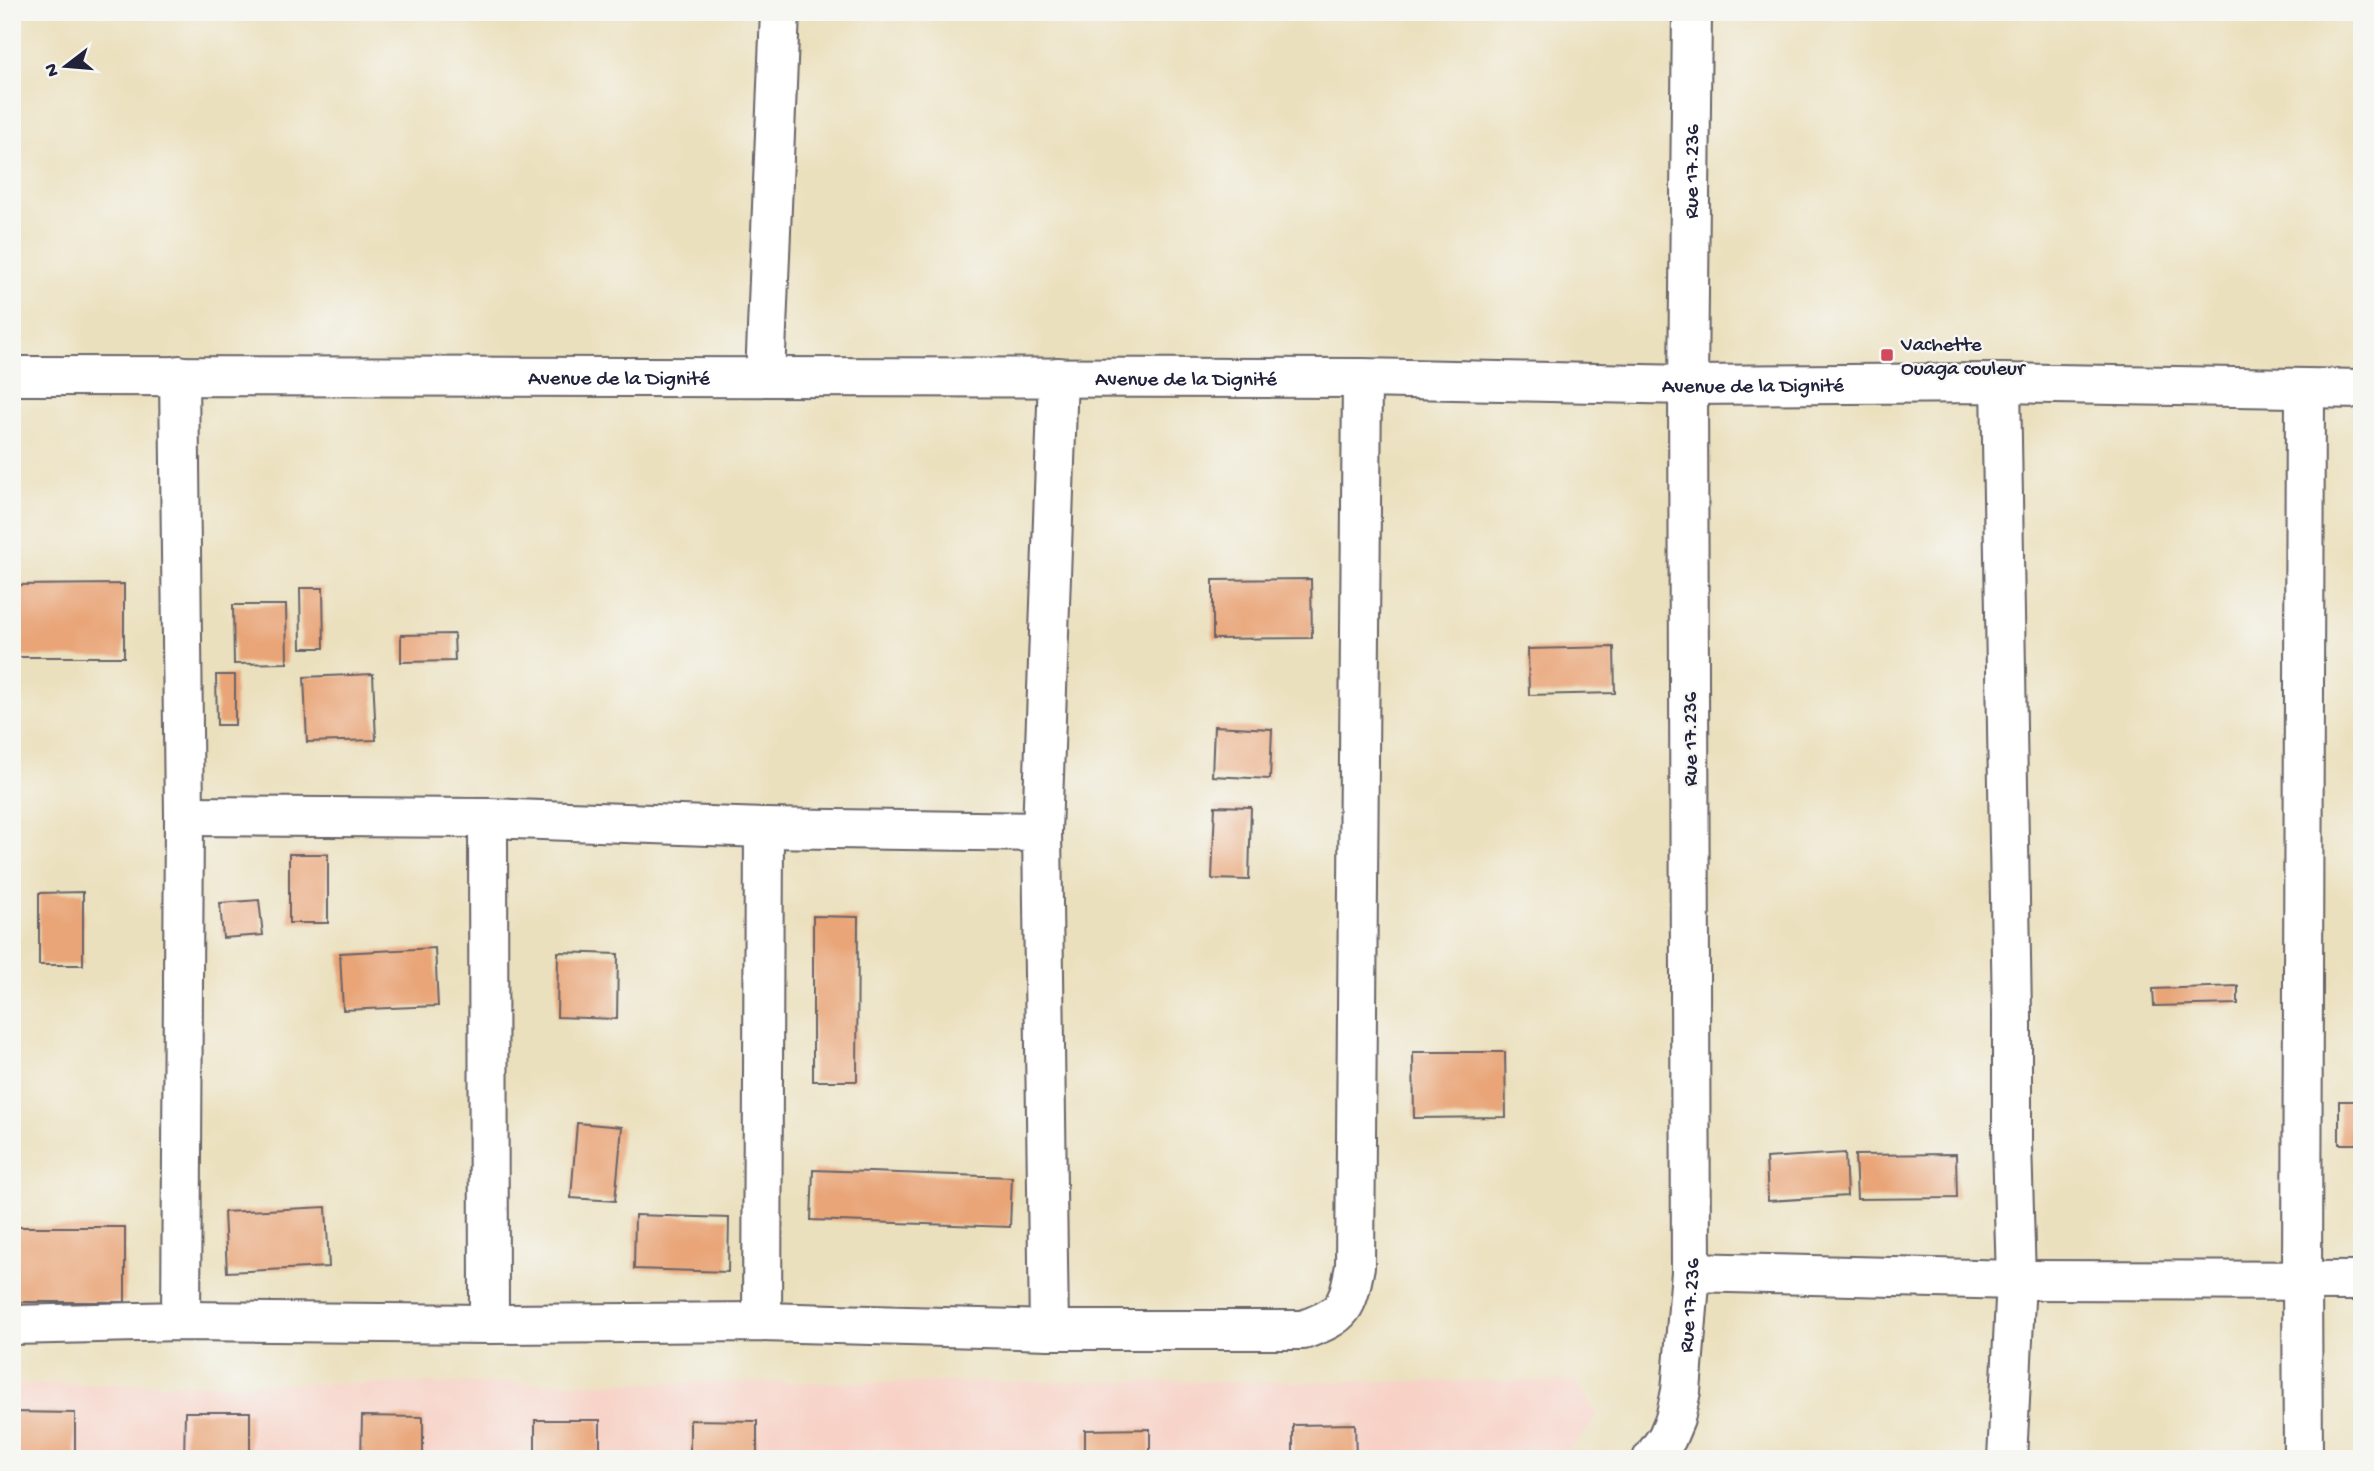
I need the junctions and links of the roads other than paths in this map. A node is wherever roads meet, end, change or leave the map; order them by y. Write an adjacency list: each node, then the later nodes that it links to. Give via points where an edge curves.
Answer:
1 (780, 12): 5 (street)
2 (1692, 12): 9 (street, Rue 17.236)
3 (178, 375): 4 (street, Avenue de la Dignité); 5 (street, Avenue de la Dignité); 12 (street)
4 (12, 376)
5 (765, 377): 6 (street, Avenue de la Dignité)
6 (1058, 377): 7 (street, Avenue de la Dignité); 15 (street)
7 (1362, 378): 9 (street, Avenue de la Dignité); 24 (street, via 1355,1266 1348,1300 1329,1321 1303,1330)
8 (2001, 383): 9 (street, Avenue de la Dignité); 10 (street, Avenue de la Dignité); 17 (street)
9 (1688, 385): 16 (street, Rue 17.236)
10 (2305, 389): 11 (street, Avenue de la Dignité); 18 (street)
11 (2362, 389)
12 (184, 816): 13 (street); 20 (street)
13 (488, 818): 14 (street); 22 (street)
14 (764, 828): 15 (street); 21 (street)
15 (1042, 832): 24 (street)
16 (1690, 1272): 17 (street); 25 (street, Rue 17.236, via 1681,1391 1671,1429)
17 (2016, 1280): 18 (street); 26 (street)
18 (2302, 1280): 19 (street); 27 (street)
19 (2362, 1281)
20 (181, 1321): 22 (street); 23 (street)
21 (762, 1322): 22 (street); 24 (street)
22 (489, 1324)
23 (12, 1325)
24 (1049, 1330)
25 (1652, 1459)
26 (2007, 1459)
27 (2303, 1459)

